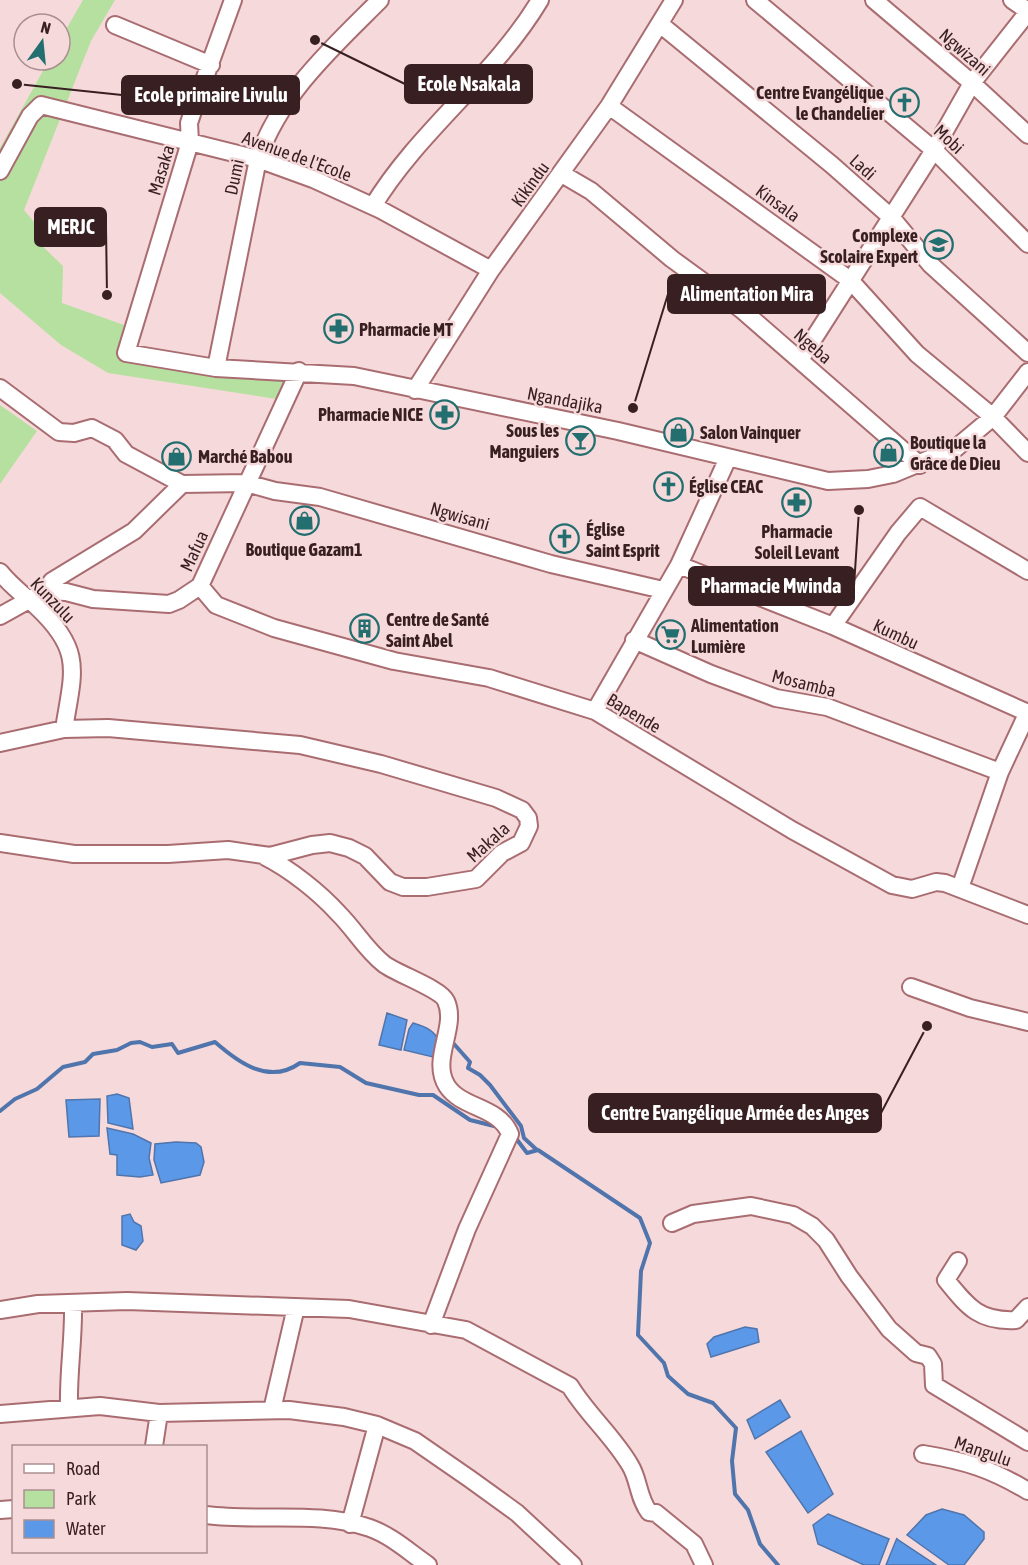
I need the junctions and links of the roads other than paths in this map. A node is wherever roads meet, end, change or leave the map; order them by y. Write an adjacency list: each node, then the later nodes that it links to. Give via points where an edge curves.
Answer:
1 (233, 0): 11 (street, Masaka)
2 (380, 0): 17 (street, Dumi, via 341,39 273,121)
3 (540, 0): 20 (street, via 512,41 393,174)
4 (674, 0): 9 (street, Kikindu)
5 (755, 0): 16 (street, Mobi)
6 (874, 0): 12 (street, Ngwizani)
7 (1012, 0): 8 (street)
8 (1028, 11): 12 (street)
9 (660, 24): 13 (street, Kikindu); 21 (street, Ladi)
10 (115, 25): 11 (street)
11 (211, 65): 15 (street, Masaka, via 189,123)
12 (972, 83): 14 (street, Ngwizani); 16 (street)
13 (609, 106): 19 (street, Kikindu); 24 (street, Kinsala)
14 (1028, 135)
15 (190, 142): 17 (street, Avenue de l'Ecole); 18 (street, Avenue de l'Ecole, via 41,105 30,116); 25 (street, Masaka)
16 (934, 150): 21 (street); 22 (street, Mobi)
17 (258, 159): 20 (street, Avenue de l'Ecole, via 313,178); 28 (street, Dumi)
18 (0, 171)
19 (562, 174): 23 (street, Kikindu); 27 (street, Ngeba, via 591,190)
20 (373, 206): 23 (street, Avenue de l'Ecole)
21 (892, 218): 24 (street); 26 (street, Ladi, via 930,264)
22 (1028, 244)
23 (491, 270): 32 (street, Kikindu)
24 (850, 280): 27 (street); 33 (street, Kinsala, via 917,354)
25 (126, 353): 28 (street, Ngandajika)
26 (1028, 353)
27 (800, 360): 36 (street, Ngeba)
28 (216, 368): 29 (street, Ngandajika)
29 (299, 371): 32 (street, Ngandajika, via 354,376); 37 (street, Mafua)
30 (1028, 372): 33 (street, Ngandajika)
31 (0, 388): 38 (street, via 59,432 92,428 115,440 133,458)
32 (415, 390): 35 (street, Ngandajika, via 618,431)
33 (993, 417): 34 (street, Kinsala); 36 (street, Ngandajika, via 956,448)
34 (1028, 453)
35 (728, 459): 36 (street, Ngandajika, via 828,481 868,479); 39 (street)
36 (920, 465)
37 (246, 483): 38 (street, Ngwisani); 42 (street, Mafua); 43 (street, Ngwisani, via 320,496 551,564)
38 (182, 484): 44 (street, via 134,531 52,581)
39 (679, 565): 43 (street); 47 (street, Kumbu)
40 (1028, 571): 47 (street, via 920,507)
41 (0, 572): 45 (street, Kunzulu)
42 (200, 586): 44 (street, Mafua, via 169,603 93,599); 49 (street, Bapende, via 216,605 274,628 394,661 489,678)
43 (663, 590): 48 (street)
44 (45, 591): 45 (street)
45 (30, 601): 46 (street); 51 (street, Kunzulu, via 55,626 70,650 72,682)
46 (0, 616)
47 (833, 626): 50 (street, Kumbu)
48 (634, 640): 49 (street); 53 (street, Mosamba, via 776,698 827,707)
49 (595, 711): 56 (street, Bapende, via 792,830 892,885 912,889 936,882)
50 (1028, 713): 53 (street)
51 (64, 729): 52 (street); 55 (street, Makala, via 108,728 311,747 496,798 522,810 528,818 529,826 521,843 502,853 476,879 450,885 404,887 390,882 365,856 330,843)
52 (0, 743)
53 (1000, 772): 56 (street)
54 (0, 843): 55 (street, Makala, via 74,854 228,850)
55 (264, 856): 66 (street, via 325,901 385,965 444,996 448,1007 442,1054 447,1085 507,1125 510,1134 454,1260)
56 (960, 888): 57 (street, Bapende)
57 (1028, 915)
58 (911, 987): 59 (street, via 970,1008)
59 (1028, 1022)
60 (672, 1223): 72 (street, via 693,1214 757,1207 787,1212 812,1226 889,1329 916,1353 928,1356 933,1364 934,1385)
61 (958, 1261): 64 (street, via 946,1280 972,1310 995,1321 1016,1320)
62 (73, 1303): 63 (street); 65 (street); 67 (street)
63 (296, 1307): 66 (street, via 349,1310); 68 (street)
64 (1028, 1307)
65 (0, 1310)
66 (431, 1325): 80 (street, via 466,1330 570,1386 631,1466 646,1509 689,1539)
67 (69, 1407): 69 (street); 70 (street)
68 (272, 1410): 69 (street); 71 (street, via 336,1416)
69 (159, 1413): 73 (street)
70 (0, 1414)
71 (377, 1425): 77 (street); 79 (street, via 415,1441 470,1479 517,1513)
72 (1028, 1442)
73 (154, 1445)
74 (924, 1454): 75 (street, Mangulu, via 997,1472)
75 (1028, 1491)
76 (207, 1515): 77 (street)
77 (350, 1524): 78 (street, via 388,1536)
78 (428, 1565)
79 (573, 1565)
80 (704, 1565)

